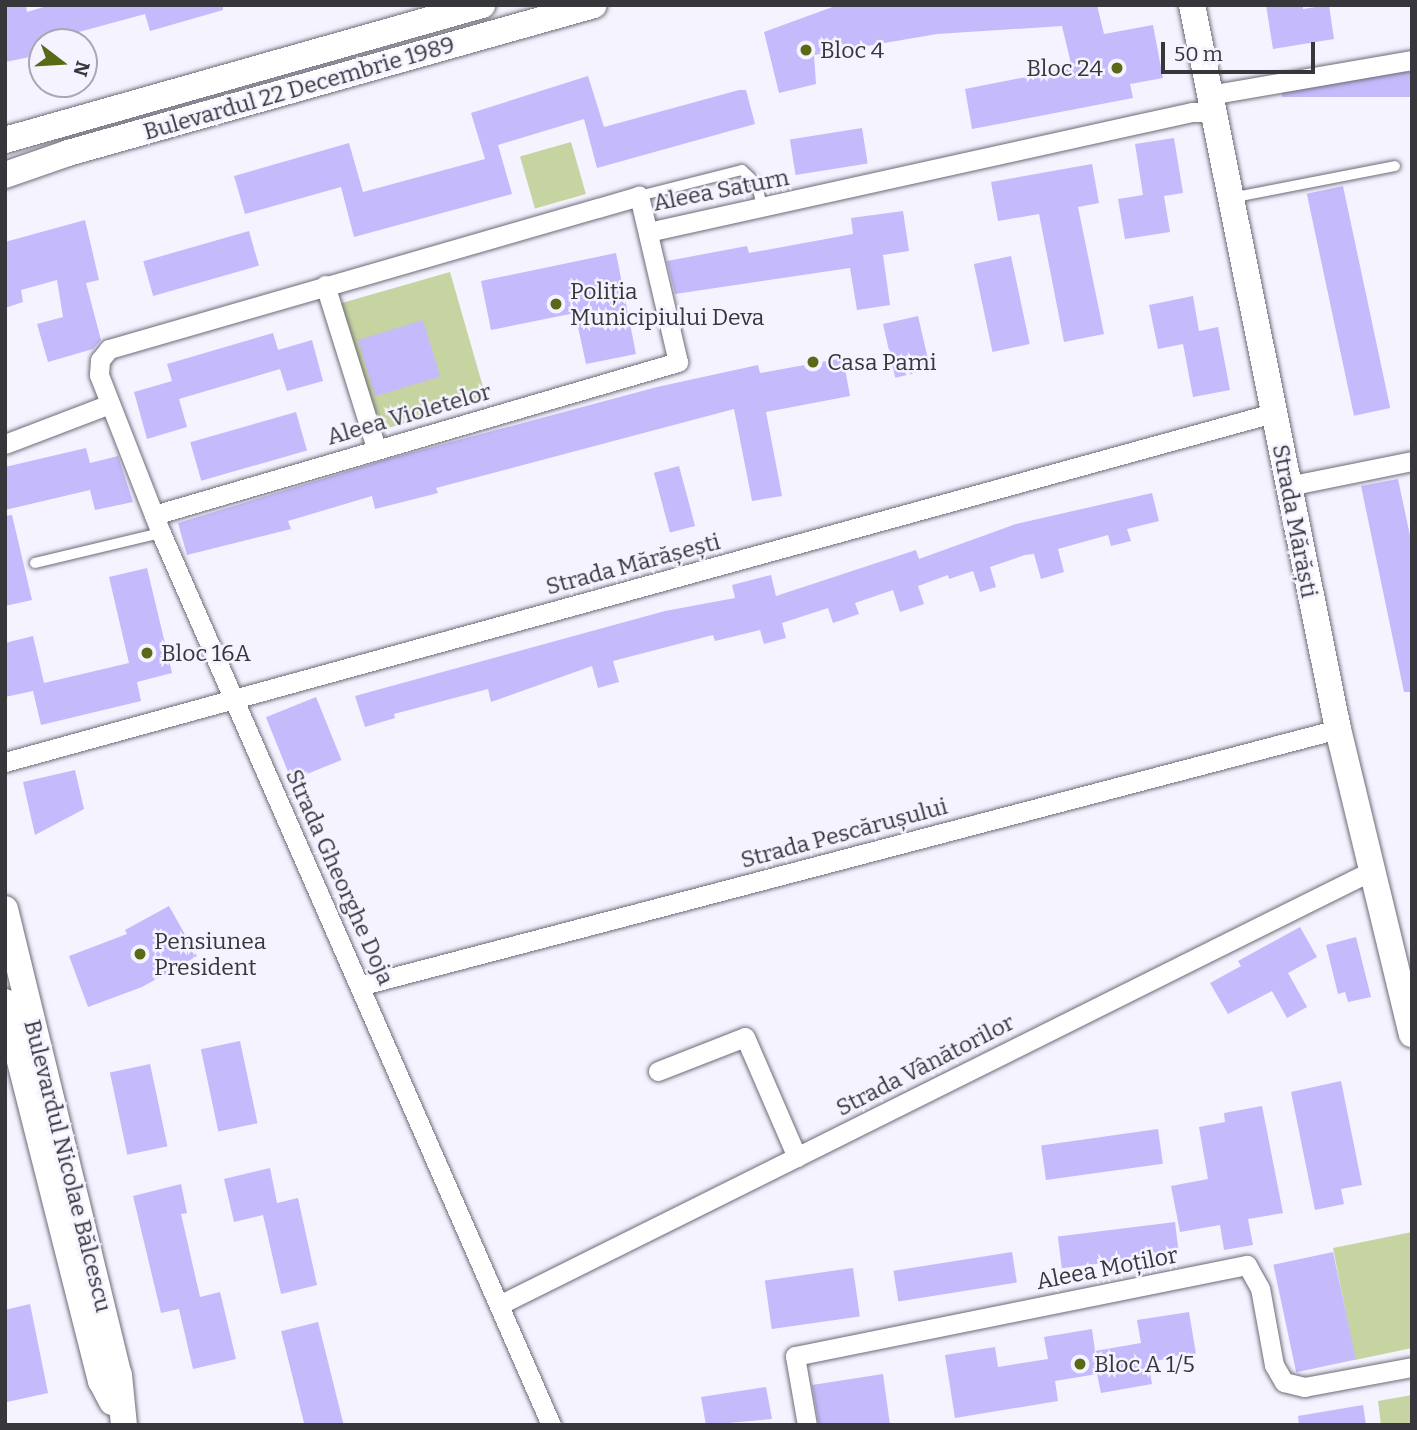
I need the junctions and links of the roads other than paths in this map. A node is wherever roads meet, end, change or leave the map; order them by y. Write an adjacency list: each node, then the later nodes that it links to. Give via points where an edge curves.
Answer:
1 (482, 5): 6 (main road)
2 (594, 5): 8 (main road, Bulevardul 22 Decembrie 1989, via 68,153)
3 (1193, 10): 5 (main road, Strada Mărăști)
4 (1412, 60): 5 (street, Aleea Saturn)
5 (1211, 104): 10 (main road, Strada Mărăști); 11 (street, Aleea Saturn, via 1192,112)
6 (5, 140)
7 (1395, 166): 10 (lane)
8 (5, 175)
9 (639, 196): 11 (lane, via 742,170 750,172 757,184); 12 (street, Aleea Saturn); 13 (street, Aleea Saturn)
10 (1229, 198): 16 (main road, Strada Mărăști)
11 (762, 208): 12 (street, Aleea Saturn)
12 (648, 232): 18 (street, Aleea Violetelor, via 678,362)
13 (325, 285): 14 (street, Aleea Saturn); 18 (street)
14 (109, 349): 15 (street, Strada Gheorghe Doja, via 100,360 99,375)
15 (110, 404): 17 (street); 21 (street, Strada Gheorghe Doja)
16 (1273, 413): 20 (main road, Strada Mărăști); 23 (street, Strada Mărășești)
17 (5, 444)
18 (376, 448): 21 (street, Aleea Violetelor)
19 (1412, 461): 20 (street)
20 (1288, 486): 24 (main road, Strada Mărăști)
21 (158, 524): 22 (lane); 23 (street, Strada Gheorghe Doja)
22 (35, 563)
23 (233, 699): 25 (street, Strada Mărășești); 28 (street, Strada Gheorghe Doja)
24 (1338, 729): 26 (main road, Strada Mărăști); 28 (street, Strada Pescărușului)
25 (5, 762)
26 (1371, 871): 30 (main road, Strada Mărăști); 32 (street, Strada Vânătorilor)
27 (5, 909): 35 (main road, Bulevardul Nicolae Bălcescu, via 119,1375)
28 (362, 985): 33 (street, Strada Gheorghe Doja)
29 (5, 1002): 35 (main road, Bulevardul Nicolae Bălcescu, via 102,1381)
30 (1412, 1034)
31 (658, 1071): 32 (street, via 745,1037)
32 (797, 1157): 33 (street, Strada Vânătorilor)
33 (501, 1304): 36 (street, Strada Gheorghe Doja)
34 (1412, 1367): 37 (street, Aleea Moților, via 1304,1387 1284,1382 1274,1365 1261,1289 1247,1265 795,1356)
35 (123, 1425)
36 (551, 1425)
37 (807, 1425)

